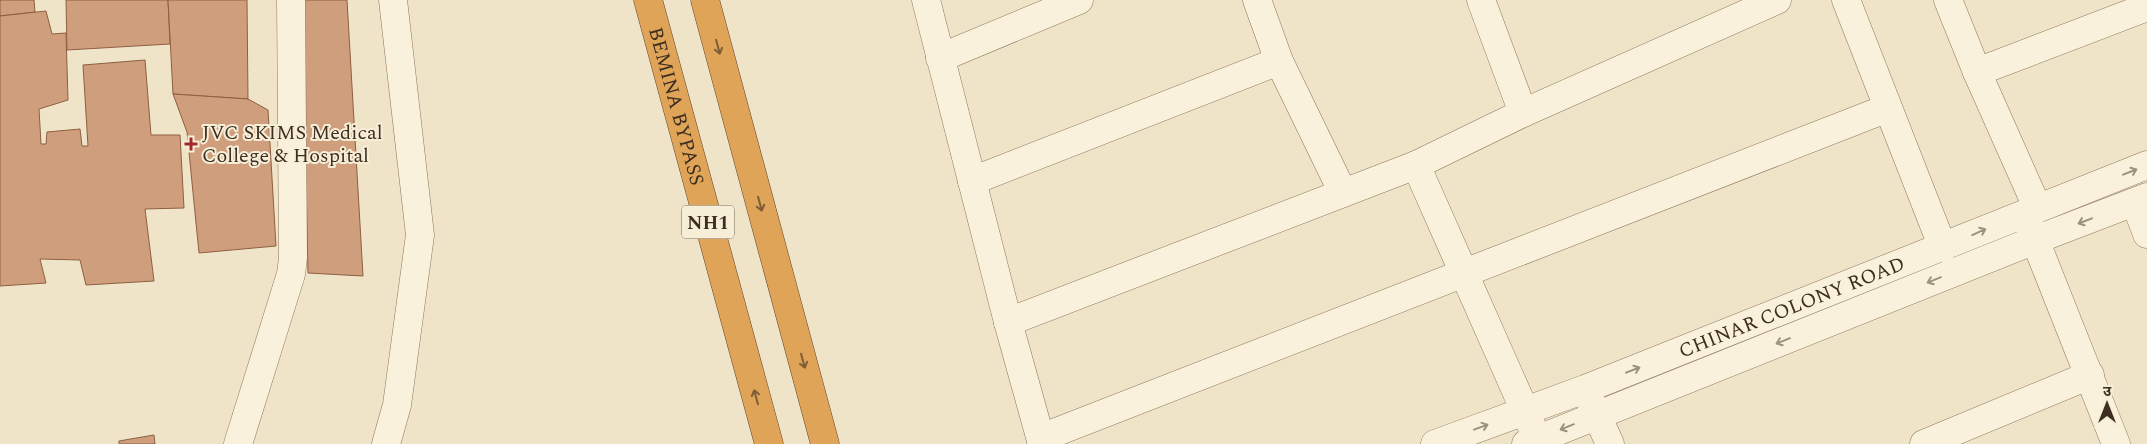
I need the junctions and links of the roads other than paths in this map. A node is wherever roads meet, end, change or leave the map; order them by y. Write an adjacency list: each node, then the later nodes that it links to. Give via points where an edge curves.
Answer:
1 (291, 0): 35 (street, via 293,258 291,274)
2 (393, 0): 36 (street, via 420,235 397,405)
3 (648, 0): 37 (highway, BEMINA BYPASS / NH1, one-way to 3)
4 (706, 0): 38 (highway, NH1, one-way to 38)
5 (926, 0): 13 (street)
6 (1079, 0): 13 (street)
7 (1257, 0): 14 (street)
8 (1481, 0): 17 (street)
9 (1777, 0): 17 (street)
10 (1846, 0): 16 (street)
11 (1948, 0): 15 (street)
12 (2147, 7): 15 (street)
13 (940, 58): 20 (street)
14 (1279, 61): 20 (street); 21 (street)
15 (1977, 72): 23 (street)
16 (1888, 108): 26 (street); 27 (street)
17 (1523, 113): 18 (street)
18 (1416, 165): 21 (street); 27 (street)
19 (2147, 165): 23 (street, CHINAR COLONY ROAD, one-way to 19)
20 (972, 181): 28 (street)
21 (1343, 193): 28 (street)
22 (2141, 200): 24 (street); 25 (street, CHINAR COLONY ROAD, one-way to 25)
23 (2031, 210): 25 (street); 26 (street, CHINAR COLONY ROAD, one-way to 23)
24 (2147, 234)
25 (2035, 240): 29 (street); 32 (street, CHINAR COLONY ROAD, one-way to 32)
26 (1943, 248): 30 (street, CHINAR COLONY ROAD, one-way to 26)
27 (1463, 274): 31 (street); 33 (street)
28 (1008, 322): 33 (street)
29 (2090, 375): 41 (street); 42 (street)
30 (1585, 389): 31 (street, CHINAR COLONY ROAD); 32 (street)
31 (1525, 410): 34 (street); 39 (street, CHINAR COLONY ROAD, one-way to 31)
32 (1597, 416): 34 (street, CHINAR COLONY ROAD, one-way to 34); 40 (street)
33 (1041, 441)
34 (1532, 442)
35 (238, 444)
36 (386, 444)
37 (769, 444)
38 (825, 444)
39 (1435, 444)
40 (1610, 444)
41 (1924, 444)
42 (2116, 444)

